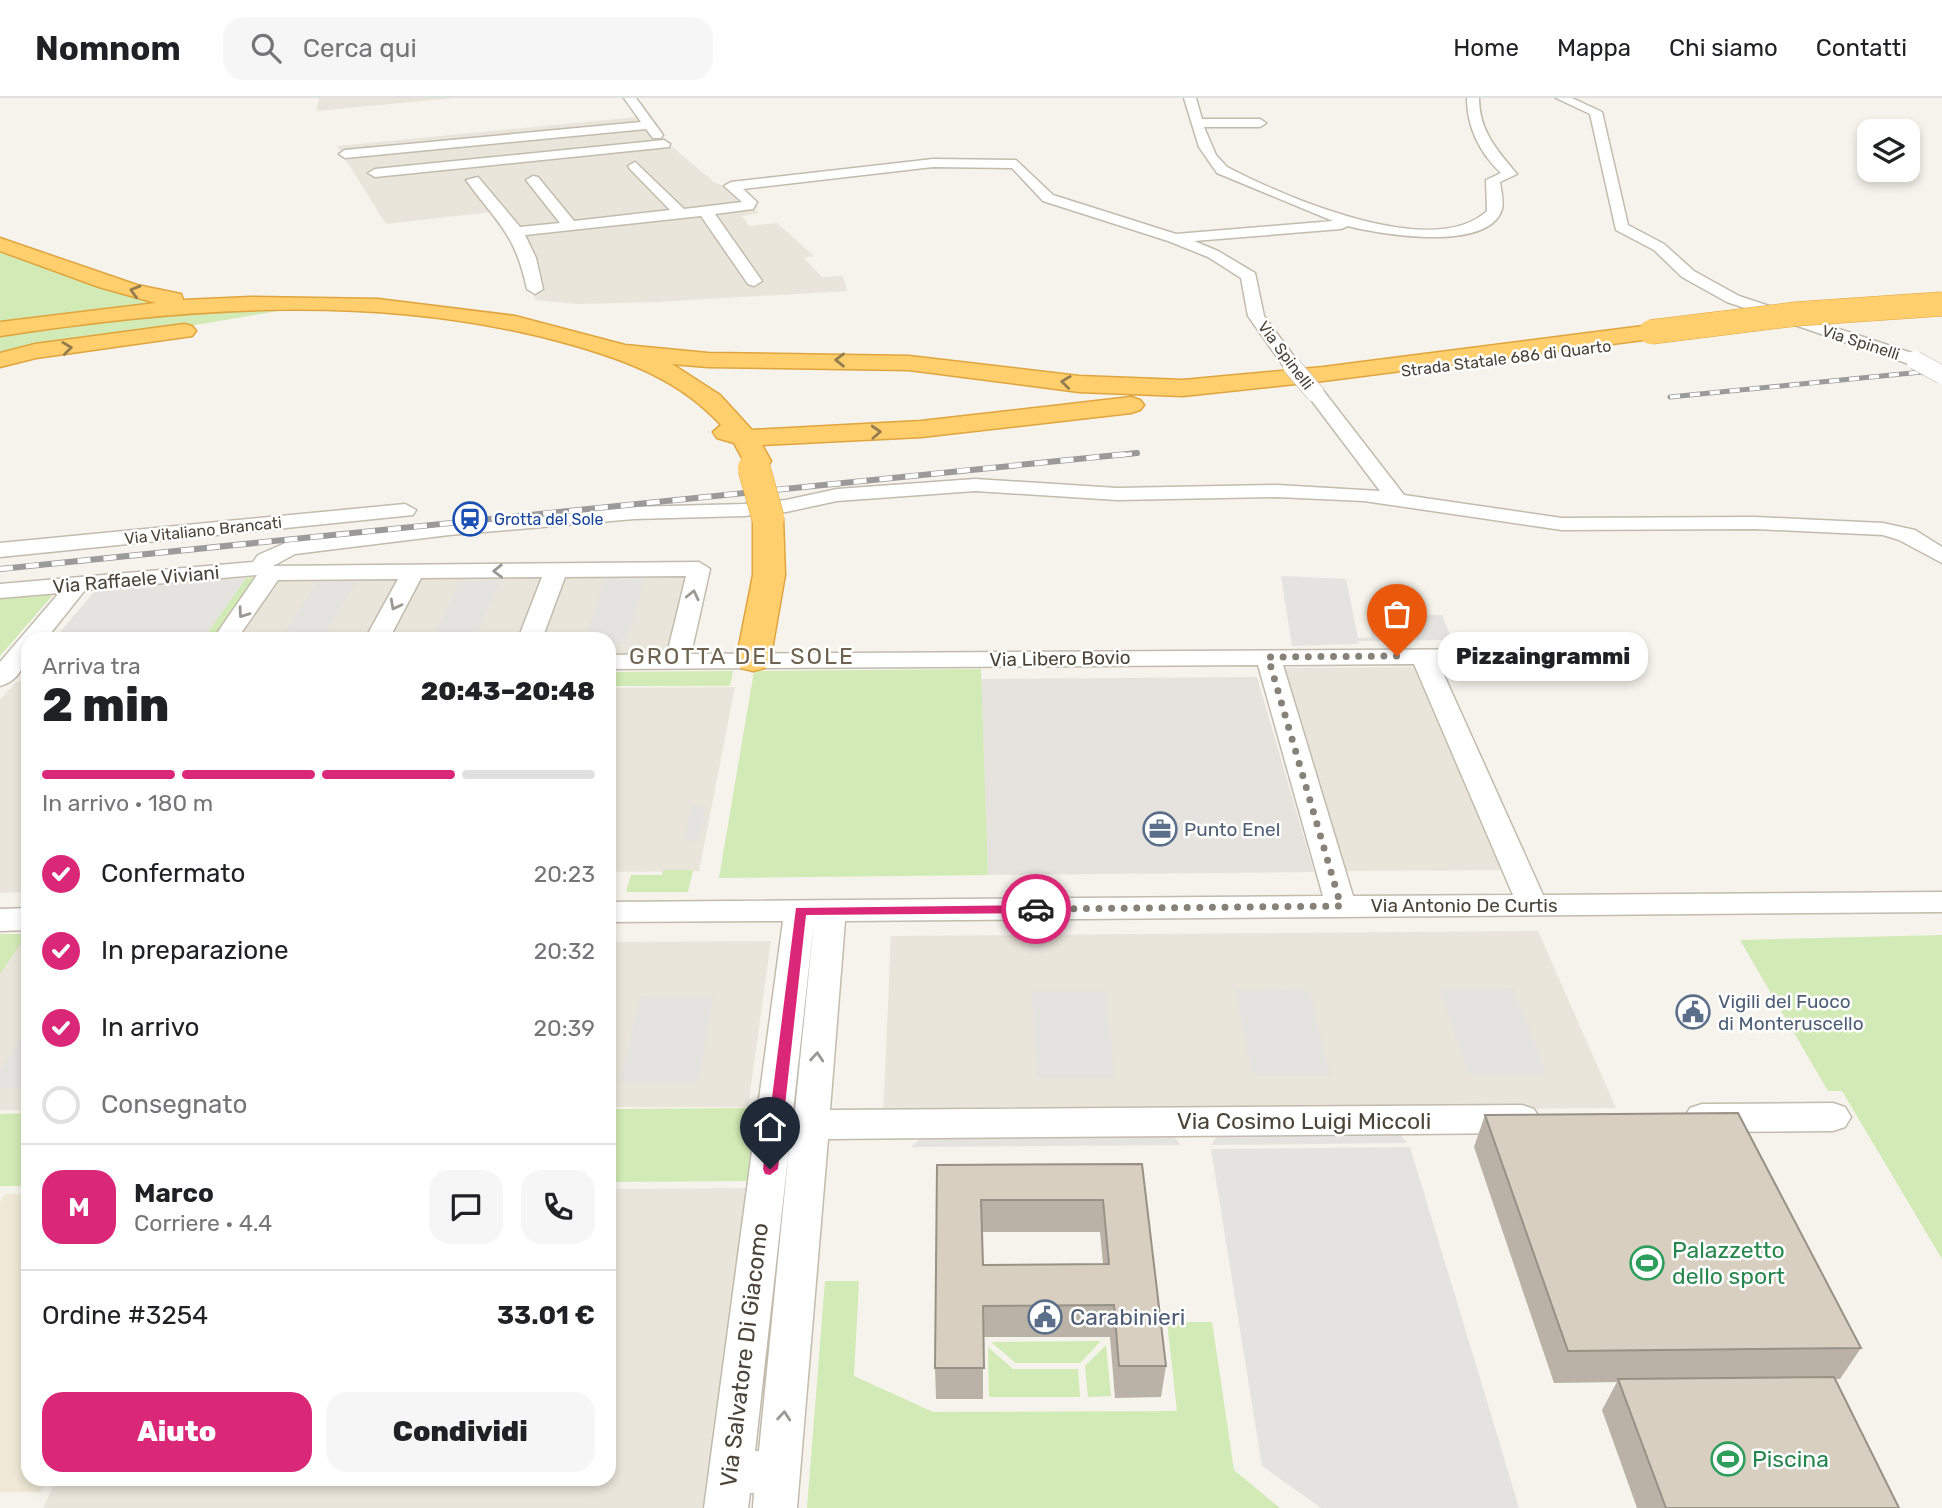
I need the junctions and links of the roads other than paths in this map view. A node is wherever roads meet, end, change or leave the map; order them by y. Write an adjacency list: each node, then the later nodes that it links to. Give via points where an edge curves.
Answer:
1 (630, 98): 7 (street)
2 (1190, 98): 5 (street)
3 (1473, 98): 15 (street, via 1472,110 1492,159 1510,174 1493,180 1493,212 1463,229 1426,235)
4 (1562, 98): 32 (street, Via Spinelli, bridge, via 1596,112 1621,227 1659,247 1688,274 1733,299 1915,360)
5 (1198, 123): 6 (street); 15 (street, via 1207,151 1221,169)
6 (1260, 123)
7 (649, 125): 8 (street); 10 (street, via 664,144)
8 (345, 154)
9 (635, 166): 14 (street)
10 (375, 173)
11 (473, 180): 17 (street)
12 (533, 180): 16 (street)
13 (706, 212): 14 (street); 18 (street, via 748,206 745,196 731,186 740,184 933,163 1016,164 1048,198); 20 (street)
14 (681, 214): 16 (street)
15 (1348, 224): 18 (street)
16 (570, 226): 17 (street)
17 (516, 232): 21 (street)
18 (1172, 238): 37 (street, Via Spinelli, bridge, via 1213,254 1249,276 1256,316)
19 (0, 244): 23 (highway, one-way to 19, via 139,293)
20 (754, 281)
21 (535, 289)
22 (1942, 304): 27 (highway, Strada Statale 686 di Quarto, bridge, via 1796,314)
23 (276, 305): 24 (highway); 26 (highway, via 170,309)
24 (349, 305): 28 (highway, via 488,318); 30 (highway, one-way to 24)
25 (1942, 310): 27 (highway, Strada Statale 686 di Quarto, bridge)
26 (0, 329)
27 (1656, 335): 34 (highway, Strada Statale 686 di Quarto, via 1368,376)
28 (596, 344): 29 (highway); 33 (highway)
29 (626, 352): 31 (highway); 33 (highway)
30 (0, 360)
31 (708, 360): 33 (highway, via 679,366); 34 (highway, one-way to 31, via 1088,385 909,363)
32 (1942, 375)
33 (683, 386): 36 (highway)
34 (1186, 391): 35 (highway, Strada Statale 686 di Quarto); 36 (highway, one-way to 34, via 783,437 954,426 1168,400)
35 (1070, 403)
36 (746, 450): 53 (highway, bridge, via 768,518 769,575)
37 (1396, 498): 40 (street, via 1562,524 1755,523 1890,530); 41 (street, via 1277,491 1117,494 975,485 923,487 837,495 786,506 552,519 310,546 266,560)
38 (405, 510): 39 (street, Via Vitaliano Brancati)
39 (0, 550)
40 (1942, 556)
41 (265, 570): 43 (street, Via Raffaele Viviani); 44 (street, Via Raffaele Viviani); 47 (street, one-way to 47)
42 (556, 570): 43 (street, Via Raffaele Viviani, one-way to 43); 49 (street); 55 (street, Via Raffaele Viviani, one-way to 42, via 699,569)
43 (413, 572): 48 (street, one-way to 48)
44 (80, 582): 45 (street, Via Raffaele Viviani); 46 (street)
45 (0, 591)
46 (39, 632)
47 (229, 632)
48 (381, 632)
49 (533, 632)
50 (1423, 656): 51 (street, Via Libero Bovio); 52 (street, Via Libero Bovio); 57 (street)
51 (1511, 656)
52 (1268, 657): 53 (street, Via Libero Bovio); 58 (street)
53 (753, 661): 55 (street, Via Libero Bovio)
54 (616, 662): 55 (street, Via Libero Bovio)
55 (677, 662)
56 (1942, 902): 57 (street, Via Antonio De Curtis)
57 (1533, 905): 58 (street, Via Antonio De Curtis)
58 (1341, 906): 59 (street, Via Antonio De Curtis)
59 (816, 911): 60 (street, Via Antonio De Curtis); 66 (street, Via Salvatore Di Giacomo)
60 (616, 912)
61 (21, 919): 62 (street)
62 (0, 920)
63 (1833, 1117): 64 (street)
64 (1671, 1118)
65 (1549, 1119): 66 (street, Via Cosimo Luigi Miccoli)
66 (793, 1125): 67 (street, Via Salvatore Di Giacomo, via 770,1169 763,1195); 68 (street, Via Salvatore Di Giacomo)
67 (750, 1308): 68 (street); 69 (street, Via Salvatore Di Giacomo)
68 (794, 1308): 70 (street, Via Salvatore Di Giacomo, one-way to 68)
69 (728, 1490): 70 (street)
70 (777, 1490)

